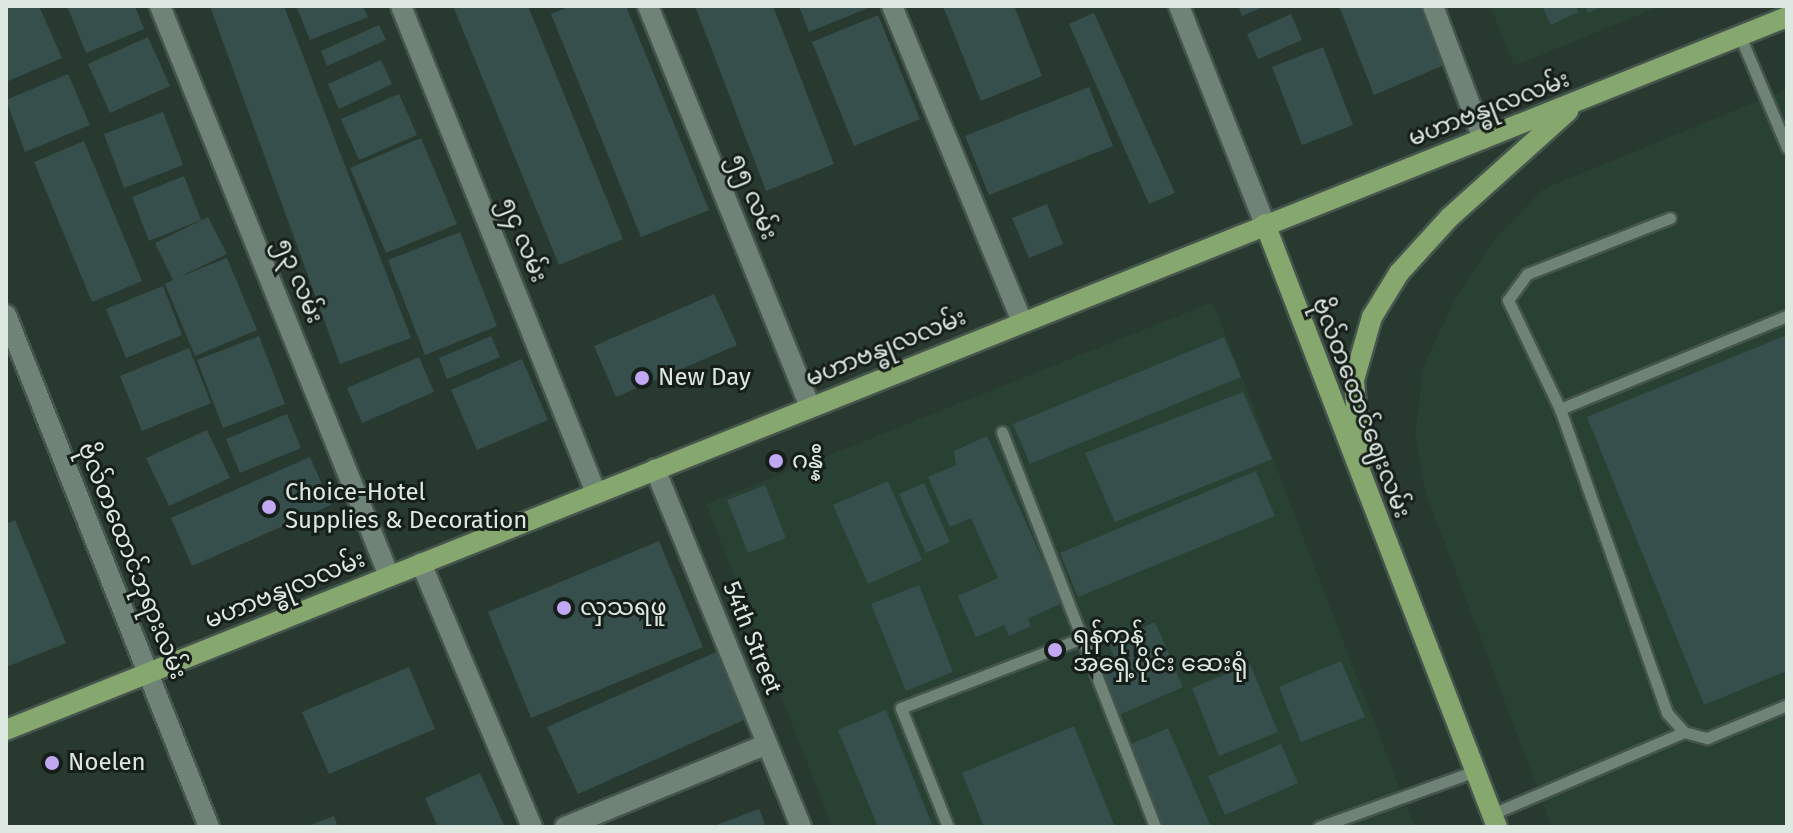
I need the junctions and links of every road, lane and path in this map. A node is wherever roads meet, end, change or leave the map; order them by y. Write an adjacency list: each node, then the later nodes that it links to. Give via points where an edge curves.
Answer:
1 (160, 6): 24 (street, ၅၃ လမ်း)
2 (401, 6): 22 (street, ၅၄ လမ်း)
3 (648, 6): 17 (street, ၅၅ လမ်း)
4 (892, 6): 16 (street)
5 (1179, 6): 13 (street, ဗိုလ်တထောင်ဈေးလမ်း)
6 (1433, 6): 10 (street)
7 (1787, 17): 8 (main road, မဟာဗန္ဓုလလမ်း)
8 (1740, 36): 9 (main road, မဟာဗန္ဓုလလမ်း); 11 (lane)
9 (1577, 103): 10 (main road, မဟာဗန္ဓုလလမ်း); 21 (main road, via 1450,217 1399,273 1372,317 1354,380)
10 (1483, 139): 13 (main road, မဟာဗန္ဓုလလမ်း)
11 (1787, 147)
12 (1670, 218): 18 (lane, via 1527,274 1508,300)
13 (1265, 224): 16 (main road, မဟာဗန္ဓုလလမ်း); 21 (main road, ဗိုလ်တထောင်ဈေးလမ်း)
14 (6, 315): 26 (street, ဗိုလ်တထောင်ဘုရားလမ်း)
15 (1787, 316): 18 (lane)
16 (1022, 322): 17 (main road, မဟာဗန္ဓုလလမ်း)
17 (810, 407): 20 (main road, မဟာဗန္ဓုလလမ်း)
18 (1560, 409): 29 (lane, via 1667,713)
19 (1002, 432): 25 (lane)
20 (655, 469): 22 (main road, မဟာဗန္ဓုလလမ်း); 30 (street, 54th Street)
21 (1363, 488): 31 (main road, ဗိုလ်တထောင်ဈေးလမ်း)
22 (596, 493): 23 (main road, မဟာဗန္ဓုလလမ်း)
23 (421, 563): 24 (main road, မဟာဗန္ဓုလလမ်း); 34 (street)
24 (389, 576): 26 (main road, မဟာဗန္ဓုလလမ်း)
25 (1082, 638): 37 (lane, via 901,708); 38 (lane)
26 (148, 673): 28 (main road, မဟာဗန္ဓုလလမ်း); 33 (street, ဗိုလ်တထောင်ဘုရားလမ်း)
27 (1787, 705): 29 (lane, via 1707,738)
28 (6, 730)
29 (1684, 732): 32 (lane)
30 (767, 744): 35 (street); 36 (street, 54th Street)
31 (1475, 771): 32 (main road, ဗိုလ်တထောင်ဈေးလမ်း); 39 (lane)
32 (1495, 820)
33 (209, 827)
34 (532, 827)
35 (565, 827)
36 (801, 827)
37 (948, 827)
38 (1155, 827)
39 (1319, 827)

